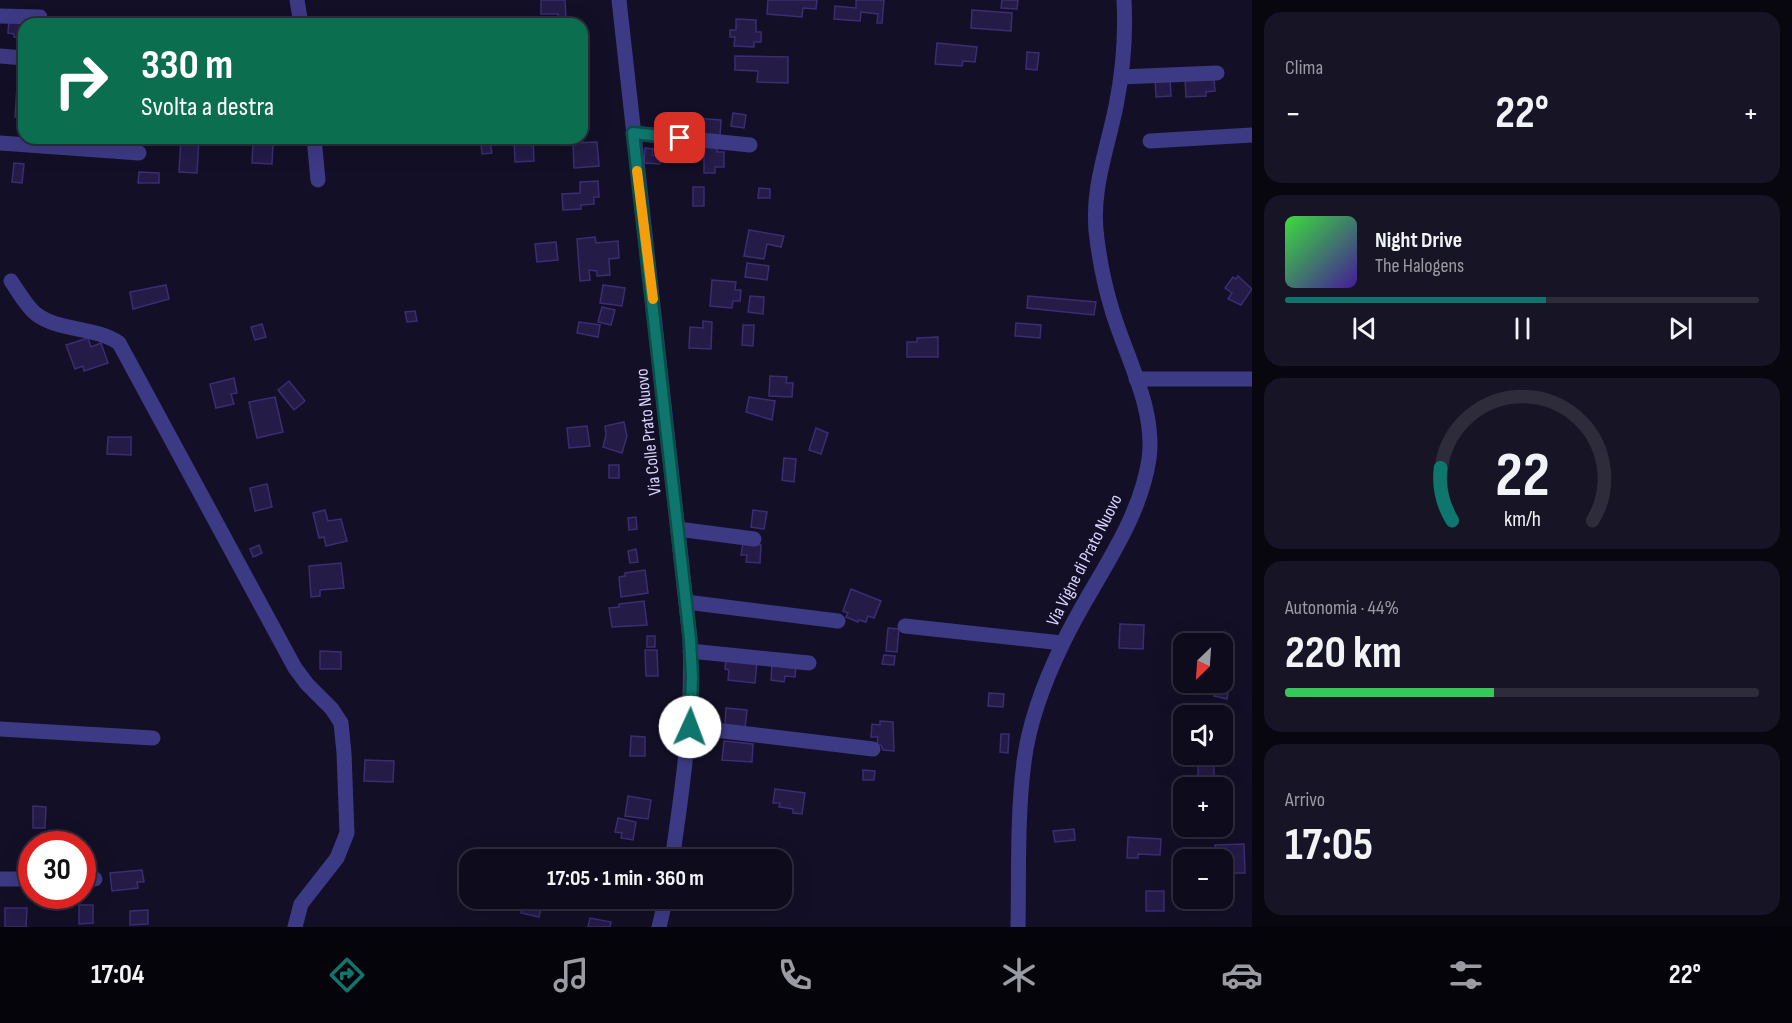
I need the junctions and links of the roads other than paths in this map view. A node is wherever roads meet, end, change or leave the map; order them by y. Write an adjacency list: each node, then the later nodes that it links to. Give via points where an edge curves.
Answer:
1 (297, 0): 6 (street)
2 (619, 0): 11 (street, Via Colle Prato Nuovo)
3 (1124, 0): 10 (street, Via Vigne di Prato Nuovo, via 1126,30)
4 (0, 16): 5 (street)
5 (40, 17)
6 (300, 18)
7 (0, 56): 8 (street)
8 (18, 58)
9 (1217, 74): 10 (street)
10 (1121, 77): 20 (street, Via Vigne di Prato Nuovo, via 1096,189 1095,218 1112,309)
11 (633, 133): 16 (street); 22 (street, Via Colle Prato Nuovo)
12 (1252, 135): 13 (street)
13 (1150, 141)
14 (0, 143): 17 (street)
15 (315, 144): 18 (street)
16 (750, 146)
17 (138, 153)
18 (318, 180)
19 (10, 281): 38 (street, via 40,316 119,343 295,668 340,723 347,833 337,858 301,904)
20 (1136, 379): 21 (street); 27 (street, Via Vigne di Prato Nuovo, via 1148,420 1149,461 1136,507)
21 (1252, 379)
22 (678, 529): 23 (street); 24 (street, Via Colle Prato Nuovo)
23 (754, 539)
24 (686, 602): 25 (street); 28 (street, Via Colle Prato Nuovo)
25 (838, 621)
26 (905, 626): 27 (street)
27 (1062, 643): 40 (street, Via Vigne di Prato Nuovo, via 1039,702 1024,762)
28 (690, 651): 29 (street); 30 (street, Via Colle Prato Nuovo)
29 (809, 663)
30 (690, 727): 33 (street); 34 (street, Via Colle Prato Nuovo)
31 (0, 729): 32 (street)
32 (153, 738)
33 (873, 749)
34 (673, 849)
35 (0, 879): 36 (street)
36 (18, 879)
37 (663, 909): 39 (street)
38 (296, 927)
39 (659, 927)
40 (1018, 927)

